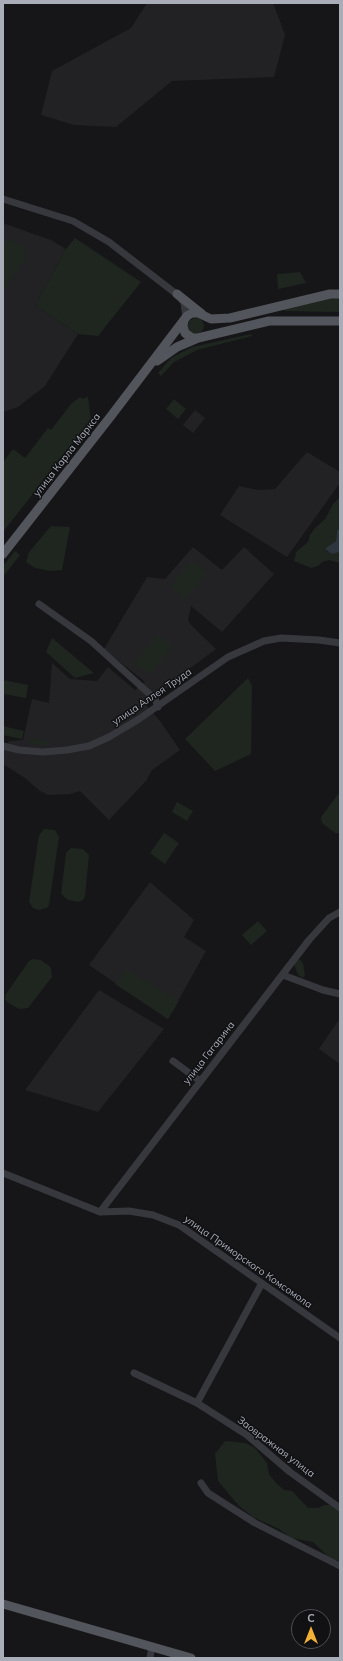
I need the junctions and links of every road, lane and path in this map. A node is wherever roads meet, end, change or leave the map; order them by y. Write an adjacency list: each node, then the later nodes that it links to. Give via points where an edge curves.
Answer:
1 (3, 199): 2 (street, via 57,215 90,230)
2 (177, 294): 4 (main road); 5 (street, via 184,303)
3 (340, 294): 4 (main road, via 230,318 211,319)
4 (204, 315): 5 (main road, via 194,313); 7 (main road, via 209,328)
5 (186, 318): 7 (main road, via 183,326 185,333 192,338); 8 (main road)
6 (340, 321): 7 (main road, via 269,321)
7 (200, 338): 8 (main road, via 177,347)
8 (147, 370): 9 (main road, улица Карла Маркса)
9 (3, 554)
10 (39, 604): 12 (street, via 91,641 155,699)
11 (340, 643): 12 (street, улица Аллея Труда, via 281,638 264,640 228,657)
12 (158, 707): 13 (street, улица Аллея Труда, via 121,731 89,746 43,752)
13 (3, 746)
14 (340, 912): 15 (street, улица Гагарина, via 319,927)
15 (283, 975): 16 (street); 18 (street, улица Гагарина)
16 (340, 994)
17 (173, 1061): 18 (street)
18 (200, 1081): 20 (street, улица Гагарина)
19 (3, 1173): 20 (street, улица Приморского Комсомола)
20 (100, 1212): 21 (street, улица Приморского Комсомола, via 129,1211 172,1221)
21 (262, 1283): 22 (street, улица Приморского Комсомола); 24 (street)
22 (340, 1338)
23 (134, 1373): 24 (street, Заовражная улица)
24 (197, 1403): 26 (street, Заовражная улица, via 247,1436 290,1472)
25 (201, 1484): 27 (street, via 208,1493 254,1523)
26 (340, 1508)
27 (340, 1566)
28 (3, 1604): 29 (main road)
29 (152, 1646): 30 (street); 31 (main road)
30 (150, 1658)
31 (191, 1658)

